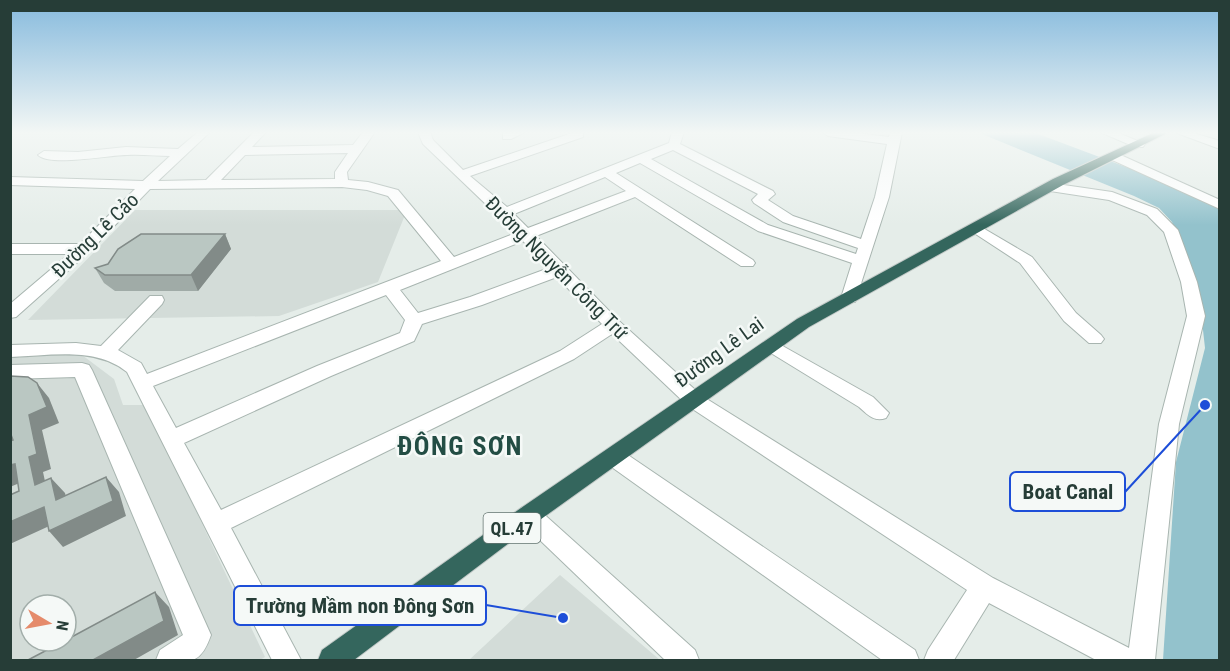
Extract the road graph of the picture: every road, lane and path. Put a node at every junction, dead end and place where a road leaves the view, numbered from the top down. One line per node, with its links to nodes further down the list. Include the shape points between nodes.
1 (170, 163): 17 (street, Đường Lê Cảo)
2 (229, 163): 16 (street)
3 (347, 163): 15 (street, via 341,171)
4 (452, 163): 13 (street, Đường Nguyễn Công Trứ)
5 (495, 163): 13 (street)
6 (627, 163): 12 (street)
7 (649, 163): 27 (street, via 763,228)
8 (718, 163): 24 (street, via 768,194 759,200 788,219)
9 (889, 163): 24 (street)
10 (1099, 163): 18 (highway, Đường Lê Lai / QL.47)
11 (1126, 163): 20 (street)
12 (606, 172): 19 (street); 21 (street)
13 (461, 175): 21 (street, Đường Nguyễn Công Trứ)
14 (10, 181): 17 (street)
15 (342, 183): 16 (street); 28 (street, via 393,193)
16 (210, 184): 17 (street)
17 (146, 185): 26 (street, Đường Lê Cảo)
18 (1054, 185): 22 (highway, Đường Lê Lai / QL.47); 57 (street, via 1112,196 1152,212 1171,230 1190,282 1196,316 1169,424)
19 (636, 192): 23 (street); 29 (street)
20 (1220, 205)
21 (505, 213): 23 (street, Đường Nguyễn Công Trứ)
22 (976, 228): 32 (highway, Đường Lê Lai / QL.47); 37 (street, via 1026,260 1070,317)
23 (526, 236): 28 (street); 30 (street, Đường Nguyễn Công Trứ)
24 (866, 246): 27 (street)
25 (10, 249): 26 (street)
26 (84, 249): 34 (street, Đường Lê Cảo)
27 (861, 261): 32 (street)
28 (451, 263): 31 (street)
29 (747, 263)
30 (560, 270): 35 (street); 36 (street, Đường Nguyễn Công Trứ)
31 (389, 287): 35 (street); 42 (street)
32 (849, 298): 38 (highway, Đường Lê Lai / QL.47, via 803,323)
33 (156, 300): 40 (street)
34 (10, 313)
35 (414, 320): 45 (street, via 408,337)
36 (613, 325): 43 (street, Đường Nguyễn Công Trứ); 48 (street, via 567,355)
37 (1095, 339)
38 (772, 346): 43 (highway, Đường Lê Lai / QL.47); 44 (street)
39 (10, 351): 40 (street)
40 (106, 352): 42 (street, via 126,358)
41 (10, 372): 50 (street, via 82,370 197,635 193,646)
42 (142, 383): 45 (street)
43 (695, 401): 46 (highway, Đường Lê Lai / QL.47); 49 (street, Đường Nguyễn Công Trứ)
44 (879, 413)
45 (173, 439): 48 (street)
46 (614, 457): 47 (highway, Đường Lê Lai / QL.47); 54 (street)
47 (530, 515): 52 (highway, Đường Lê Lai / QL.47); 53 (street)
48 (216, 524): 51 (street)
49 (984, 587): 55 (street); 56 (street, Đường Nguyễn Công Trứ)
50 (170, 660)
51 (287, 660)
52 (332, 660)
53 (685, 660)
54 (905, 660)
55 (938, 660)
56 (1123, 660)
57 (1141, 660)

